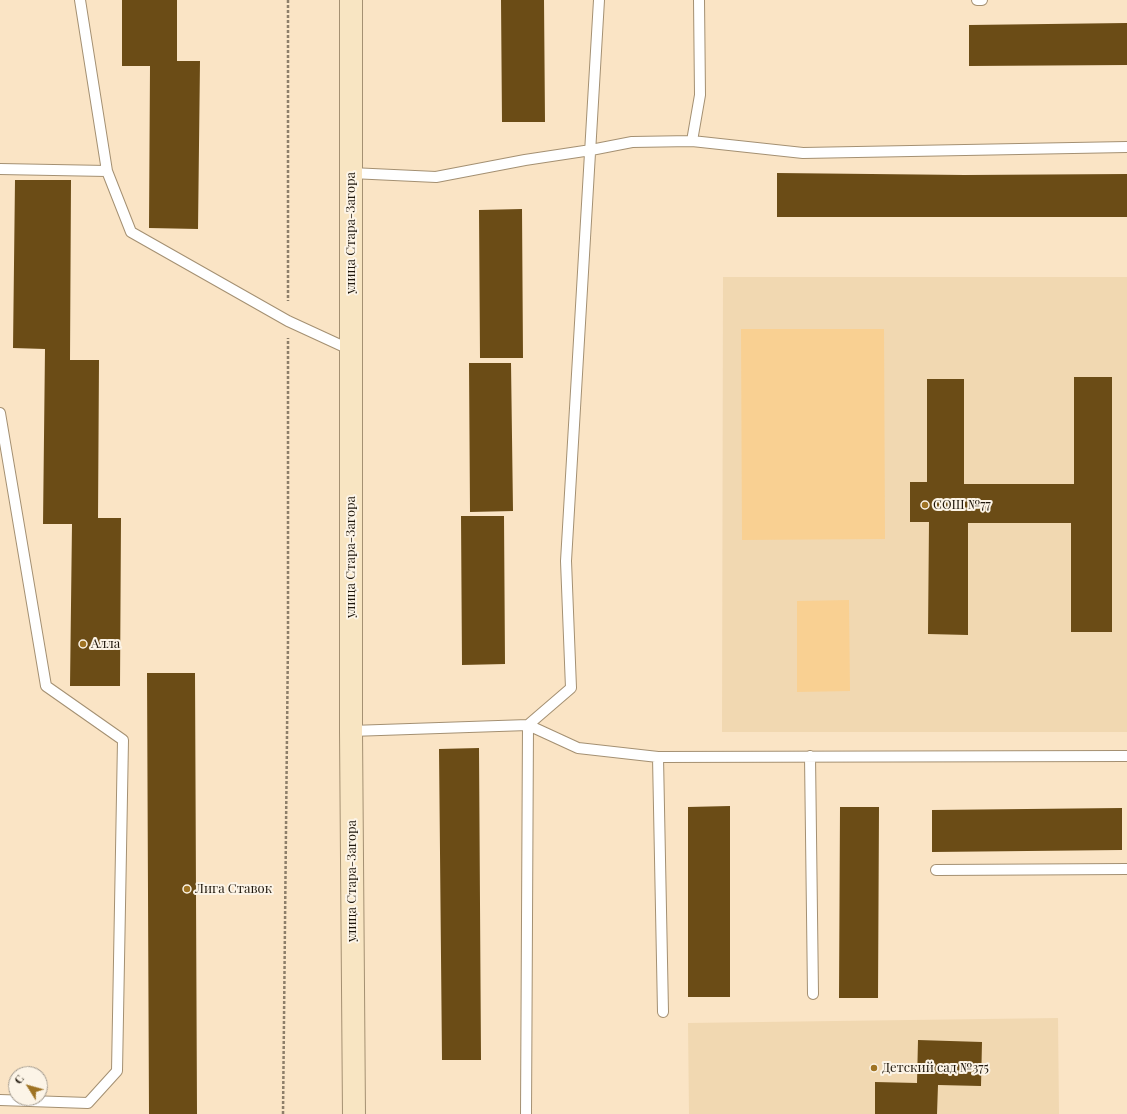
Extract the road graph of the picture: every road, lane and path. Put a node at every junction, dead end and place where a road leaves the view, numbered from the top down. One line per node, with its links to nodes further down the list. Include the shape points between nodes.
1 (80, 0): 12 (lane)
2 (288, 0): 14 (path)
3 (351, 0): 13 (main road, улица Стара-Загора)
4 (599, 0): 10 (lane)
5 (699, 0): 8 (lane, via 700,95)
6 (976, 0): 7 (lane)
7 (982, 0)
8 (692, 141): 9 (lane, via 803,153); 10 (lane, via 632,142)
9 (1127, 147)
10 (591, 150): 13 (lane, via 436,177); 17 (lane, via 566,561 572,688)
11 (0, 170): 12 (lane)
12 (107, 170): 14 (lane, via 131,232)
13 (351, 173): 15 (main road, улица Стара-Загора)
14 (288, 320): 15 (lane); 27 (path, via 288,639)
15 (351, 350): 18 (main road, улица Стара-Загора)
16 (0, 413): 26 (lane, via 46,686 123,740 117,1071 88,1103)
17 (528, 725): 18 (lane); 21 (lane, via 578,748); 29 (lane)
18 (351, 731): 28 (main road, улица Стара-Загора)
19 (810, 756): 20 (lane); 21 (lane); 24 (lane)
20 (1127, 756)
21 (658, 757): 25 (lane)
22 (1127, 869): 23 (lane)
23 (936, 870)
24 (813, 994)
25 (663, 1012)
26 (0, 1100)
27 (283, 1114)
28 (354, 1114)
29 (526, 1114)

